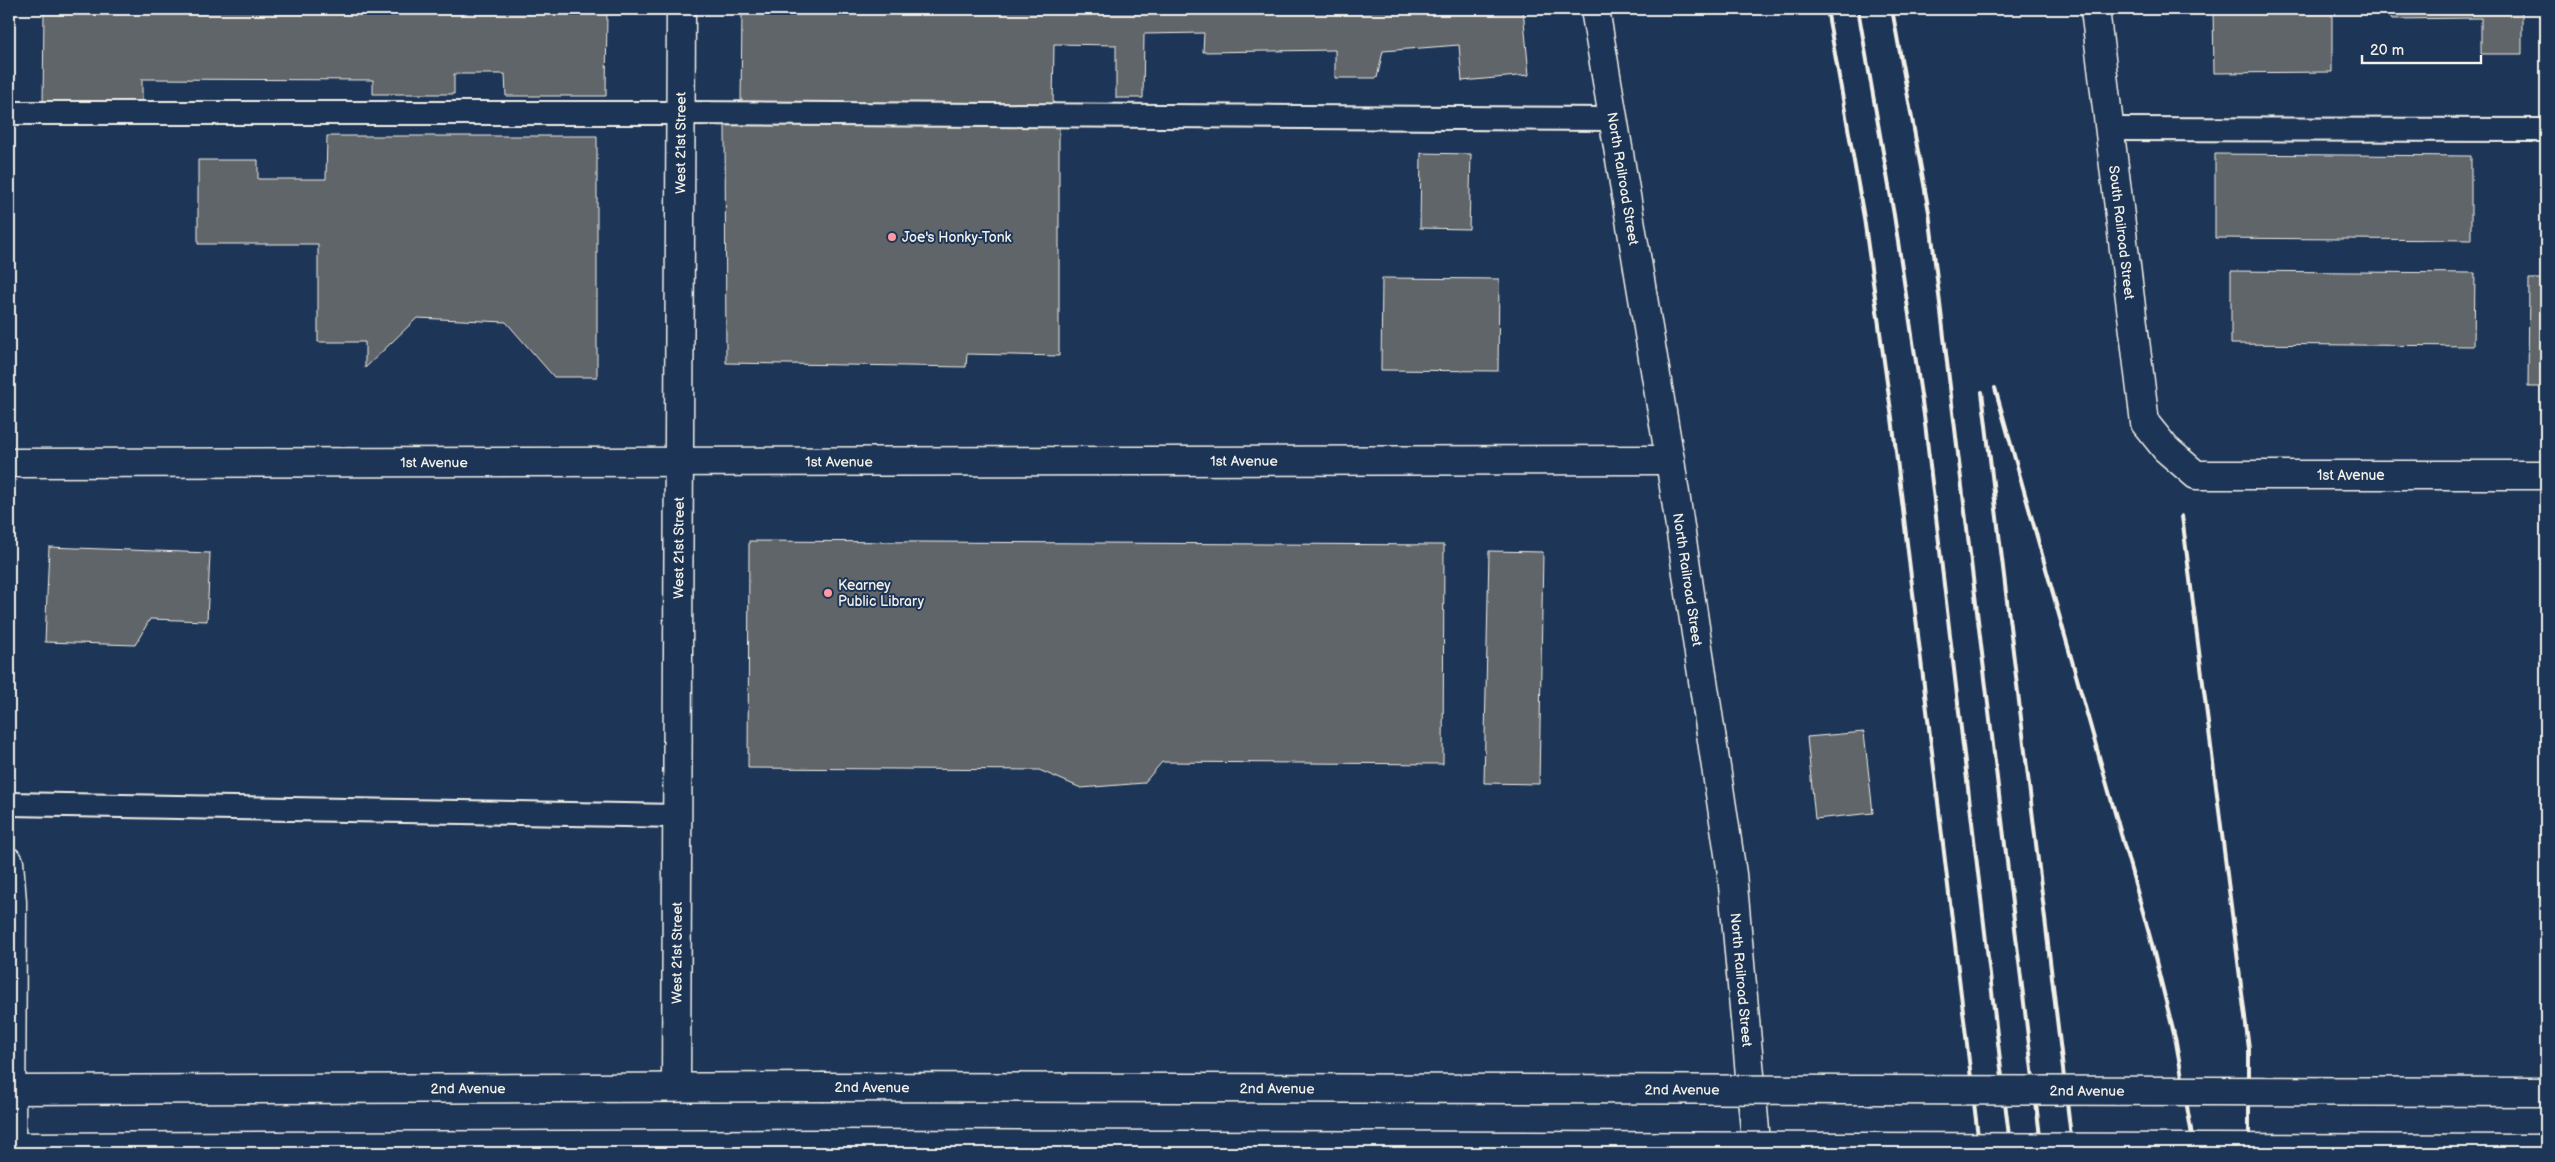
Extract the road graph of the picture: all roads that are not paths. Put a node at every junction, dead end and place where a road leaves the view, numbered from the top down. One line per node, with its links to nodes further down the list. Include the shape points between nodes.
1 (681, 9): 5 (main road, West 21st Street)
2 (1595, 9): 6 (main road, North Railroad Street)
3 (2095, 9): 7 (main road, South Railroad Street)
4 (9, 113): 5 (lane)
5 (680, 113): 6 (lane); 11 (main road, West 21st Street)
6 (1614, 120): 10 (main road, North Railroad Street)
7 (2110, 129): 8 (lane); 9 (main road, South Railroad Street, via 2145,423)
8 (2546, 130)
9 (2166, 449): 13 (main road, 1st Avenue, via 2196,475)
10 (1670, 460): 11 (main road, 1st Avenue); 23 (main road, North Railroad Street, via 1732,874)
11 (679, 461): 12 (main road, 1st Avenue); 15 (main road, West 21st Street)
12 (9, 463)
13 (2546, 475)
14 (9, 804): 15 (lane)
15 (678, 816): 17 (main road, West 21st Street)
16 (9, 862): 18 (main road, via 12,902)
17 (676, 1087): 18 (main road, 2nd Avenue); 19 (main road, 2nd Avenue, bridge)
18 (10, 1090): 20 (main road)
19 (2546, 1092)
20 (10, 1149): 21 (main road)
21 (676, 1149): 22 (main road, bridge, via 823,1144)
22 (2546, 1149)
23 (1757, 1153)

